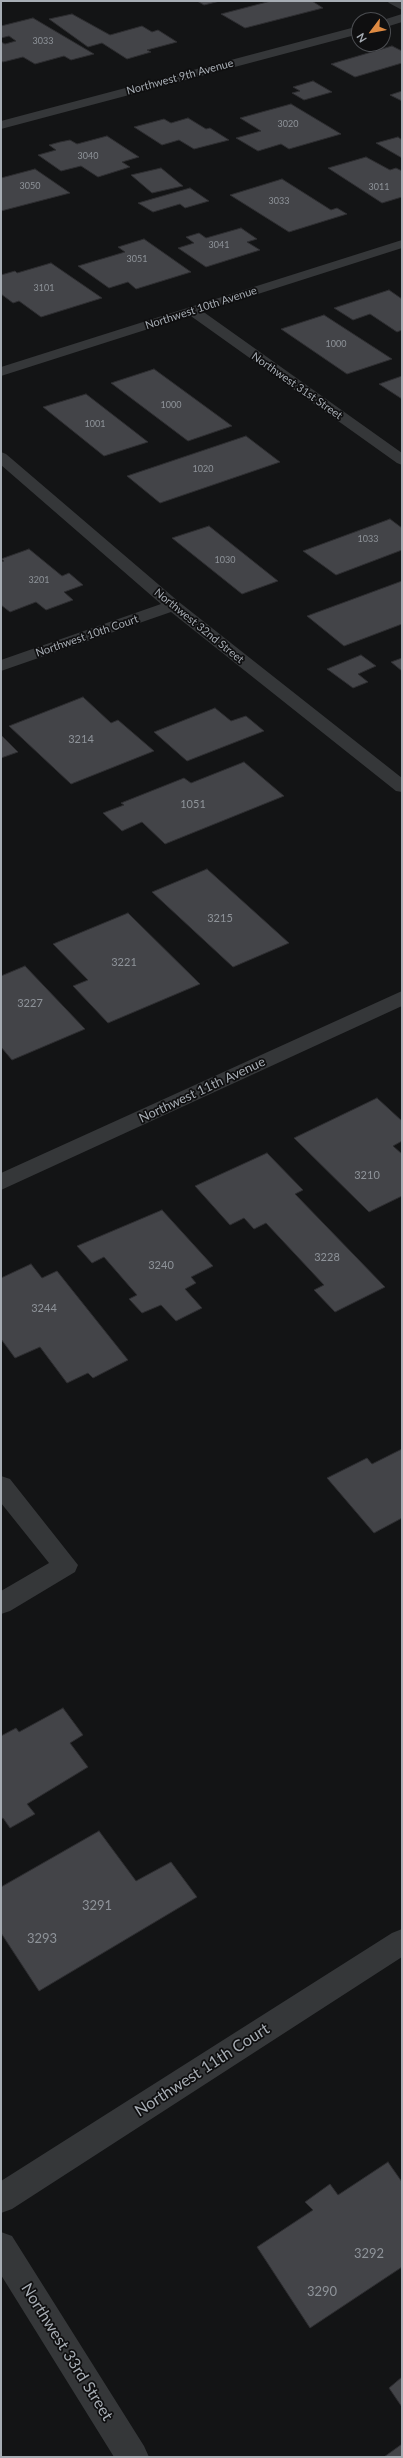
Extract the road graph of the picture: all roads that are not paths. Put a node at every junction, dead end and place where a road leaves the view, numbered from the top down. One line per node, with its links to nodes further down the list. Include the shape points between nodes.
1 (393, 1): 2 (street)
2 (402, 6)
3 (402, 18): 4 (street)
4 (391, 21)
5 (351, 32): 6 (street, Northwest 9th Avenue)
6 (1, 125)
7 (402, 244): 8 (street, Northwest 10th Avenue)
8 (192, 311): 9 (street, Northwest 10th Avenue); 11 (street, Northwest 31st Street)
9 (1, 372)
10 (1, 458): 12 (street, Northwest 32nd Street)
11 (402, 460)
12 (173, 606): 13 (street, Northwest 10th Court); 14 (street, Northwest 32nd Street)
13 (1, 666)
14 (402, 787)
15 (402, 998): 16 (street, Northwest 11th Avenue)
16 (1, 1182)
17 (1, 1486): 18 (street, via 66,1565)
18 (1, 1604)
19 (402, 1942): 20 (street, Northwest 11th Court)
20 (1, 2198)
21 (1, 2248): 22 (street, Northwest 33rd Street)
22 (134, 2457)

